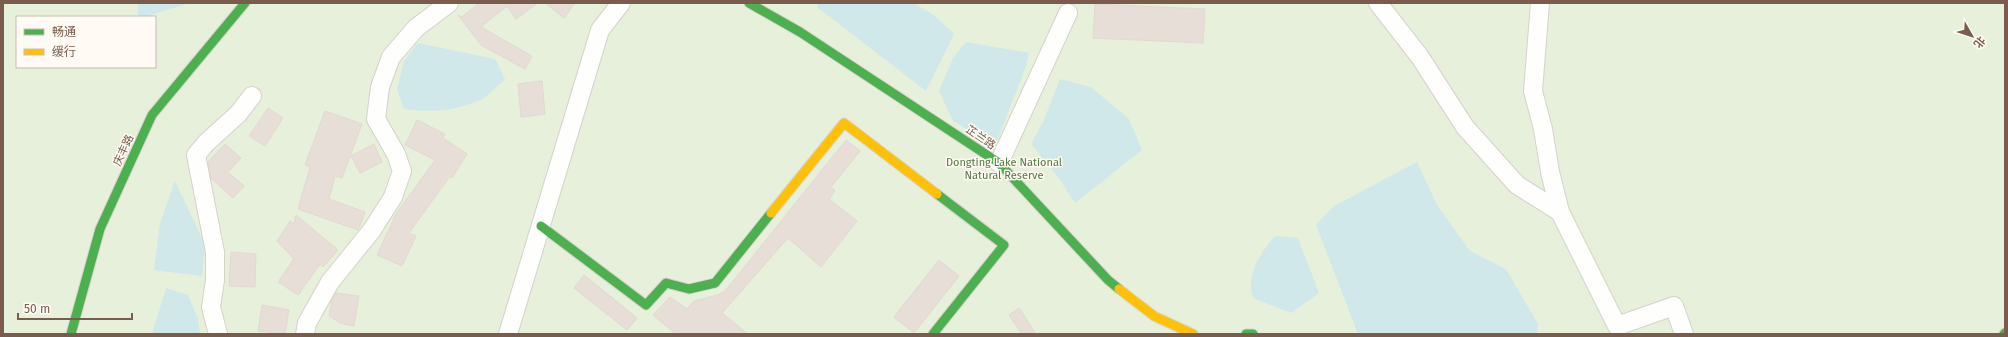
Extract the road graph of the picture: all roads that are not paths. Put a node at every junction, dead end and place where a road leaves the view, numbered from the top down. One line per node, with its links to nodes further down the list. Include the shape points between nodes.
1 (245, 3): 12 (street, 庆丰路, via 152,115 100,229)
2 (449, 3): 14 (street, via 416,28 392,58 380,87 376,119 396,154 402,171 393,197 372,230 330,282 307,323)
3 (621, 3): 11 (street, via 600,30)
4 (749, 3): 9 (street, 芷兰路, via 800,32)
5 (1378, 3): 10 (street, via 1420,57 1470,132 1517,185)
6 (1540, 3): 10 (street, via 1533,91)
7 (1068, 13): 9 (street)
8 (252, 96): 13 (street, via 238,114 196,155 215,252 211,308)
9 (999, 163): 17 (street, 芷兰路, via 1108,280 1154,316)
10 (1560, 212): 20 (street, via 1617,326 1674,306)
11 (541, 226): 15 (street); 16 (street, via 646,305 666,283 689,289 715,283 844,123 1004,246)
12 (71, 334)
13 (218, 334)
14 (305, 334)
15 (508, 334)
16 (933, 334)
17 (1193, 334)
18 (1246, 334): 19 (street)
19 (1252, 334)
20 (1684, 334)

